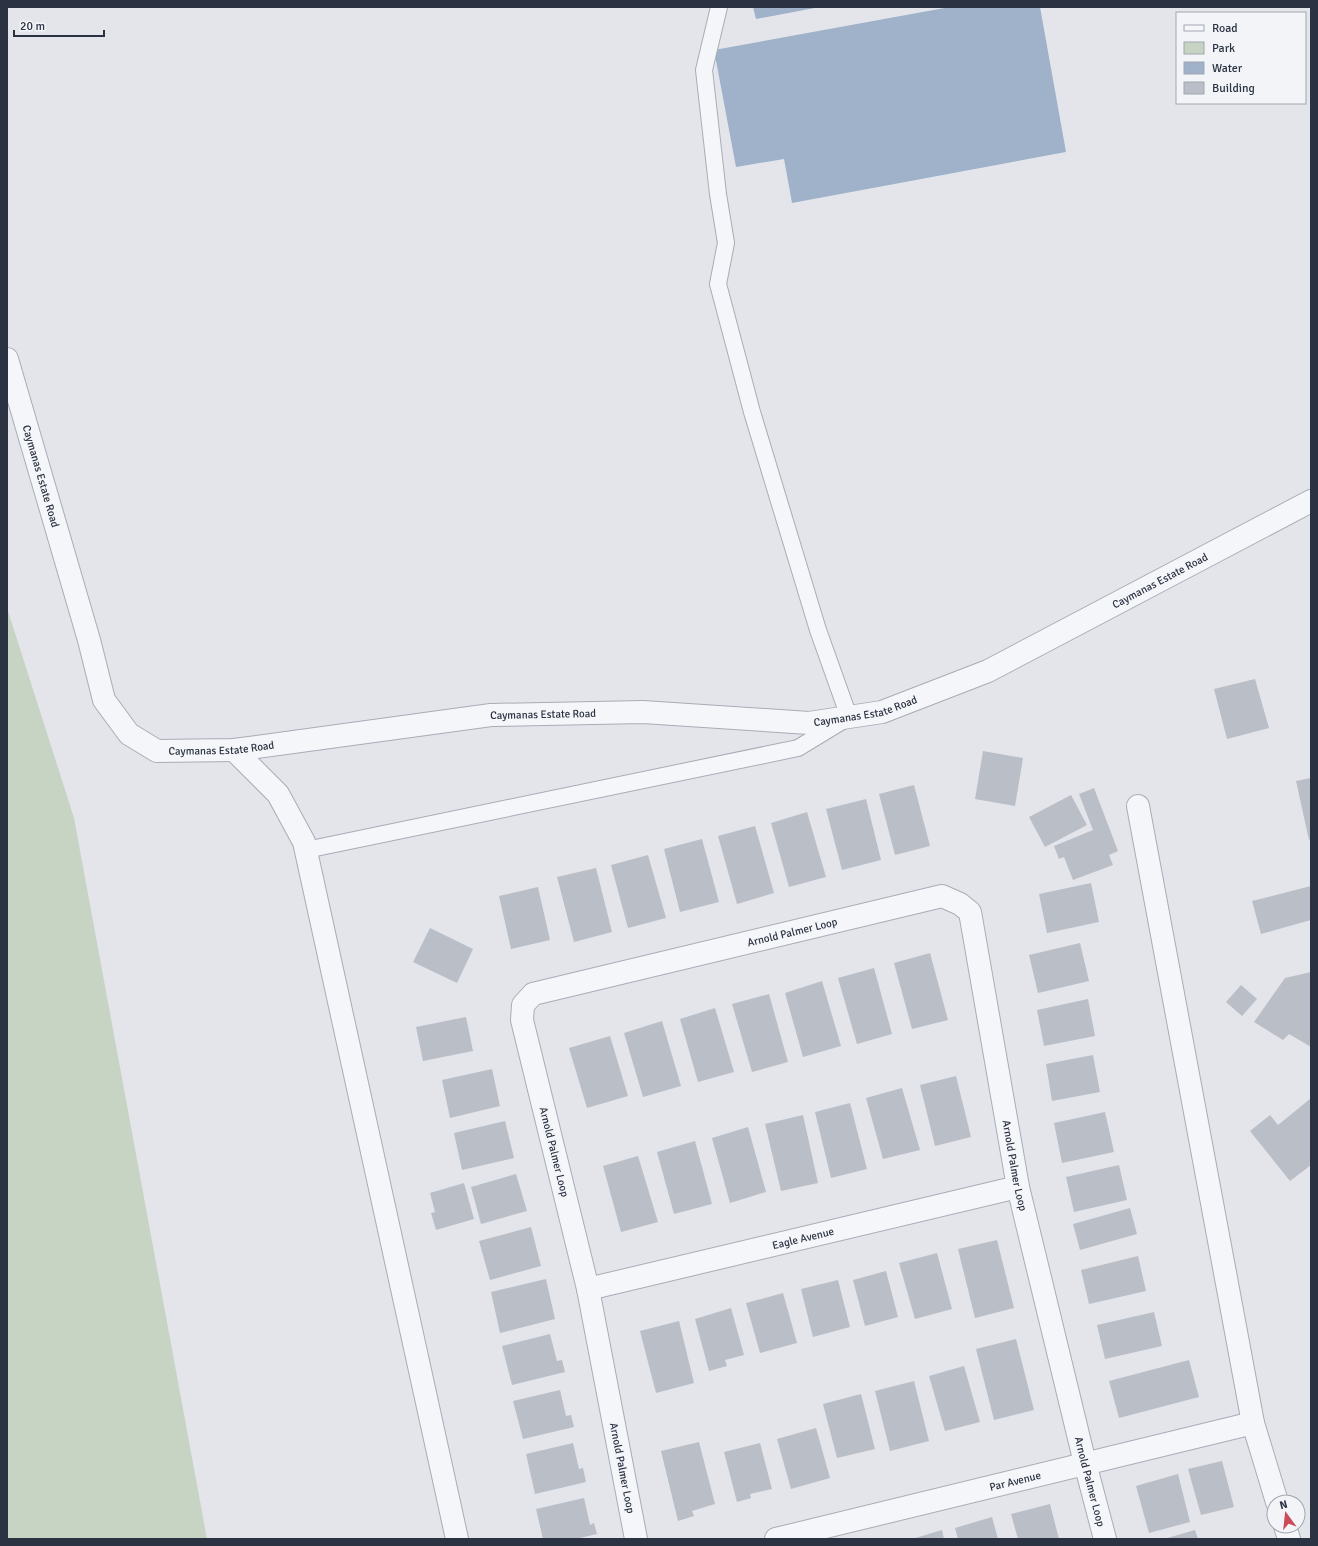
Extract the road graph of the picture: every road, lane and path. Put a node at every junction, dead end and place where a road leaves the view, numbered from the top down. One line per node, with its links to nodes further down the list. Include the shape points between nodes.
1 (719, 7): 4 (lane, via 704,70 726,243 718,284 752,412 818,630)
2 (7, 359): 5 (street, Caymanas Estate Road, via 104,700 129,734 157,751)
3 (1311, 501): 4 (street, Caymanas Estate Road, via 988,671 882,712)
4 (849, 717): 5 (street, Caymanas Estate Road, via 809,723 643,712 491,715); 7 (lane, via 798,748)
5 (234, 750): 7 (street, via 278,794)
6 (1138, 806): 10 (street)
7 (306, 850): 13 (street)
8 (1018, 1187): 9 (street, Eagle Avenue); 9 (street, Arnold Palmer Loop, via 970,912 942,896 532,994 523,1005 522,1020); 11 (street, Arnold Palmer Loop)
9 (588, 1290): 14 (street, Arnold Palmer Loop)
10 (1253, 1423): 11 (street, Par Avenue); 12 (street)
11 (1085, 1463): 15 (street, Par Avenue); 16 (street, Arnold Palmer Loop)
12 (1275, 1494)
13 (458, 1539)
14 (636, 1539)
15 (776, 1539)
16 (1105, 1539)

